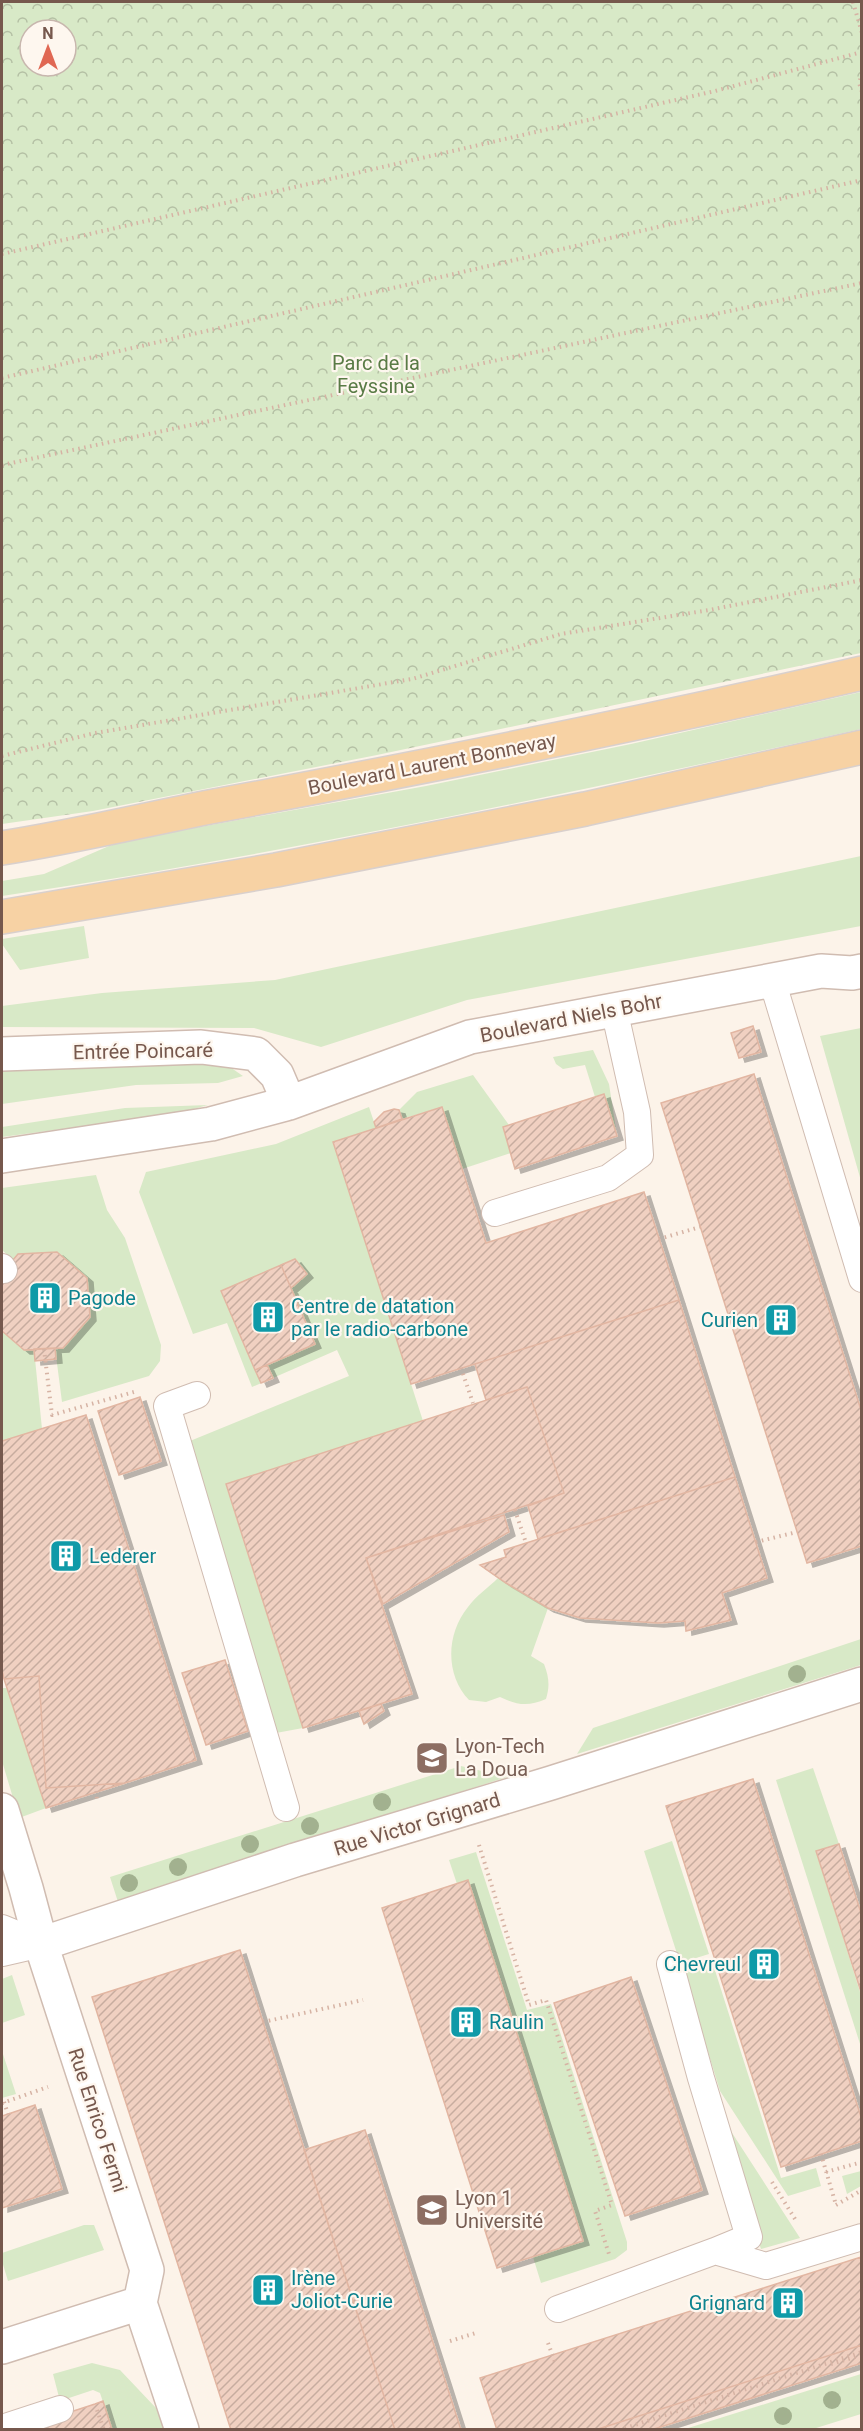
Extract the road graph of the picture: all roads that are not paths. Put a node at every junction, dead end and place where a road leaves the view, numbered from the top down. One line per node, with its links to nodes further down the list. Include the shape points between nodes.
1 (861, 674): 3 (main road, Boulevard Laurent Bonnevay, via 379,776)
2 (861, 747): 4 (main road, via 517,823)
3 (2, 848)
4 (2, 917)
5 (861, 971): 6 (street, Boulevard Niels Bohr, via 821,971)
6 (772, 980): 7 (street, Boulevard Niels Bohr); 12 (lane)
7 (614, 1009): 9 (street, Boulevard Niels Bohr, via 470,1037); 11 (lane, via 637,1112 640,1155 608,1178)
8 (2, 1054): 9 (street, Entrée Poincaré, via 201,1047 256,1054)
9 (283, 1089): 10 (street, Boulevard Niels Bohr, via 211,1124)
10 (2, 1156)
11 (495, 1213)
12 (861, 1279)
13 (197, 1395): 15 (lane, via 167,1406)
14 (861, 1684): 18 (street, Rue Victor Grignard, via 295,1860)
15 (286, 1808)
16 (2, 1810): 18 (street, Rue Enrico Fermi)
17 (2, 1928): 18 (lane)
18 (41, 1944): 19 (lane); 23 (street, Rue Enrico Fermi, via 147,2270)
19 (2, 1953)
20 (670, 1964): 22 (lane, via 749,2237)
21 (861, 2237): 22 (lane, via 766,2266)
22 (715, 2251): 24 (lane)
23 (140, 2303): 25 (street); 28 (street)
24 (558, 2308)
25 (2, 2347)
26 (60, 2409): 27 (lane)
27 (2, 2428)
28 (182, 2430)

